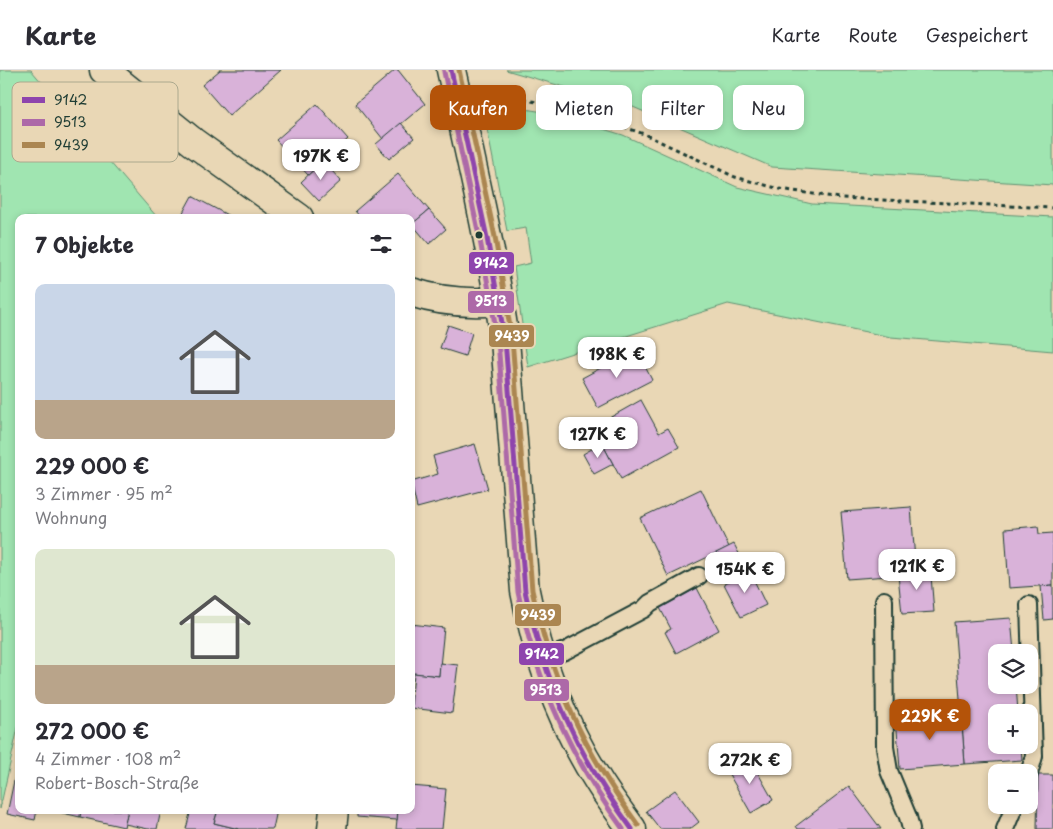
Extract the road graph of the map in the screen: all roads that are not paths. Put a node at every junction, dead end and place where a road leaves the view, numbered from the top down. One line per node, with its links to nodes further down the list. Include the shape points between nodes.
1 (104, 70): 2 (main road)
2 (119, 82)
3 (454, 82): 7 (main road)
4 (178, 130): 5 (main road)
5 (293, 214)
6 (415, 293): 7 (main road, via 467,303)
7 (500, 301): 11 (main road, via 526,591)
8 (698, 576): 11 (lane, via 644,609)
9 (884, 600): 17 (lane, via 885,747 889,771)
10 (1029, 605): 12 (lane)
11 (541, 659): 16 (main road, via 575,740 599,783)
12 (1032, 764)
13 (334, 814): 15 (main road)
14 (1011, 814): 18 (lane)
15 (332, 829)
16 (632, 829)
17 (911, 829)
18 (1005, 829)

